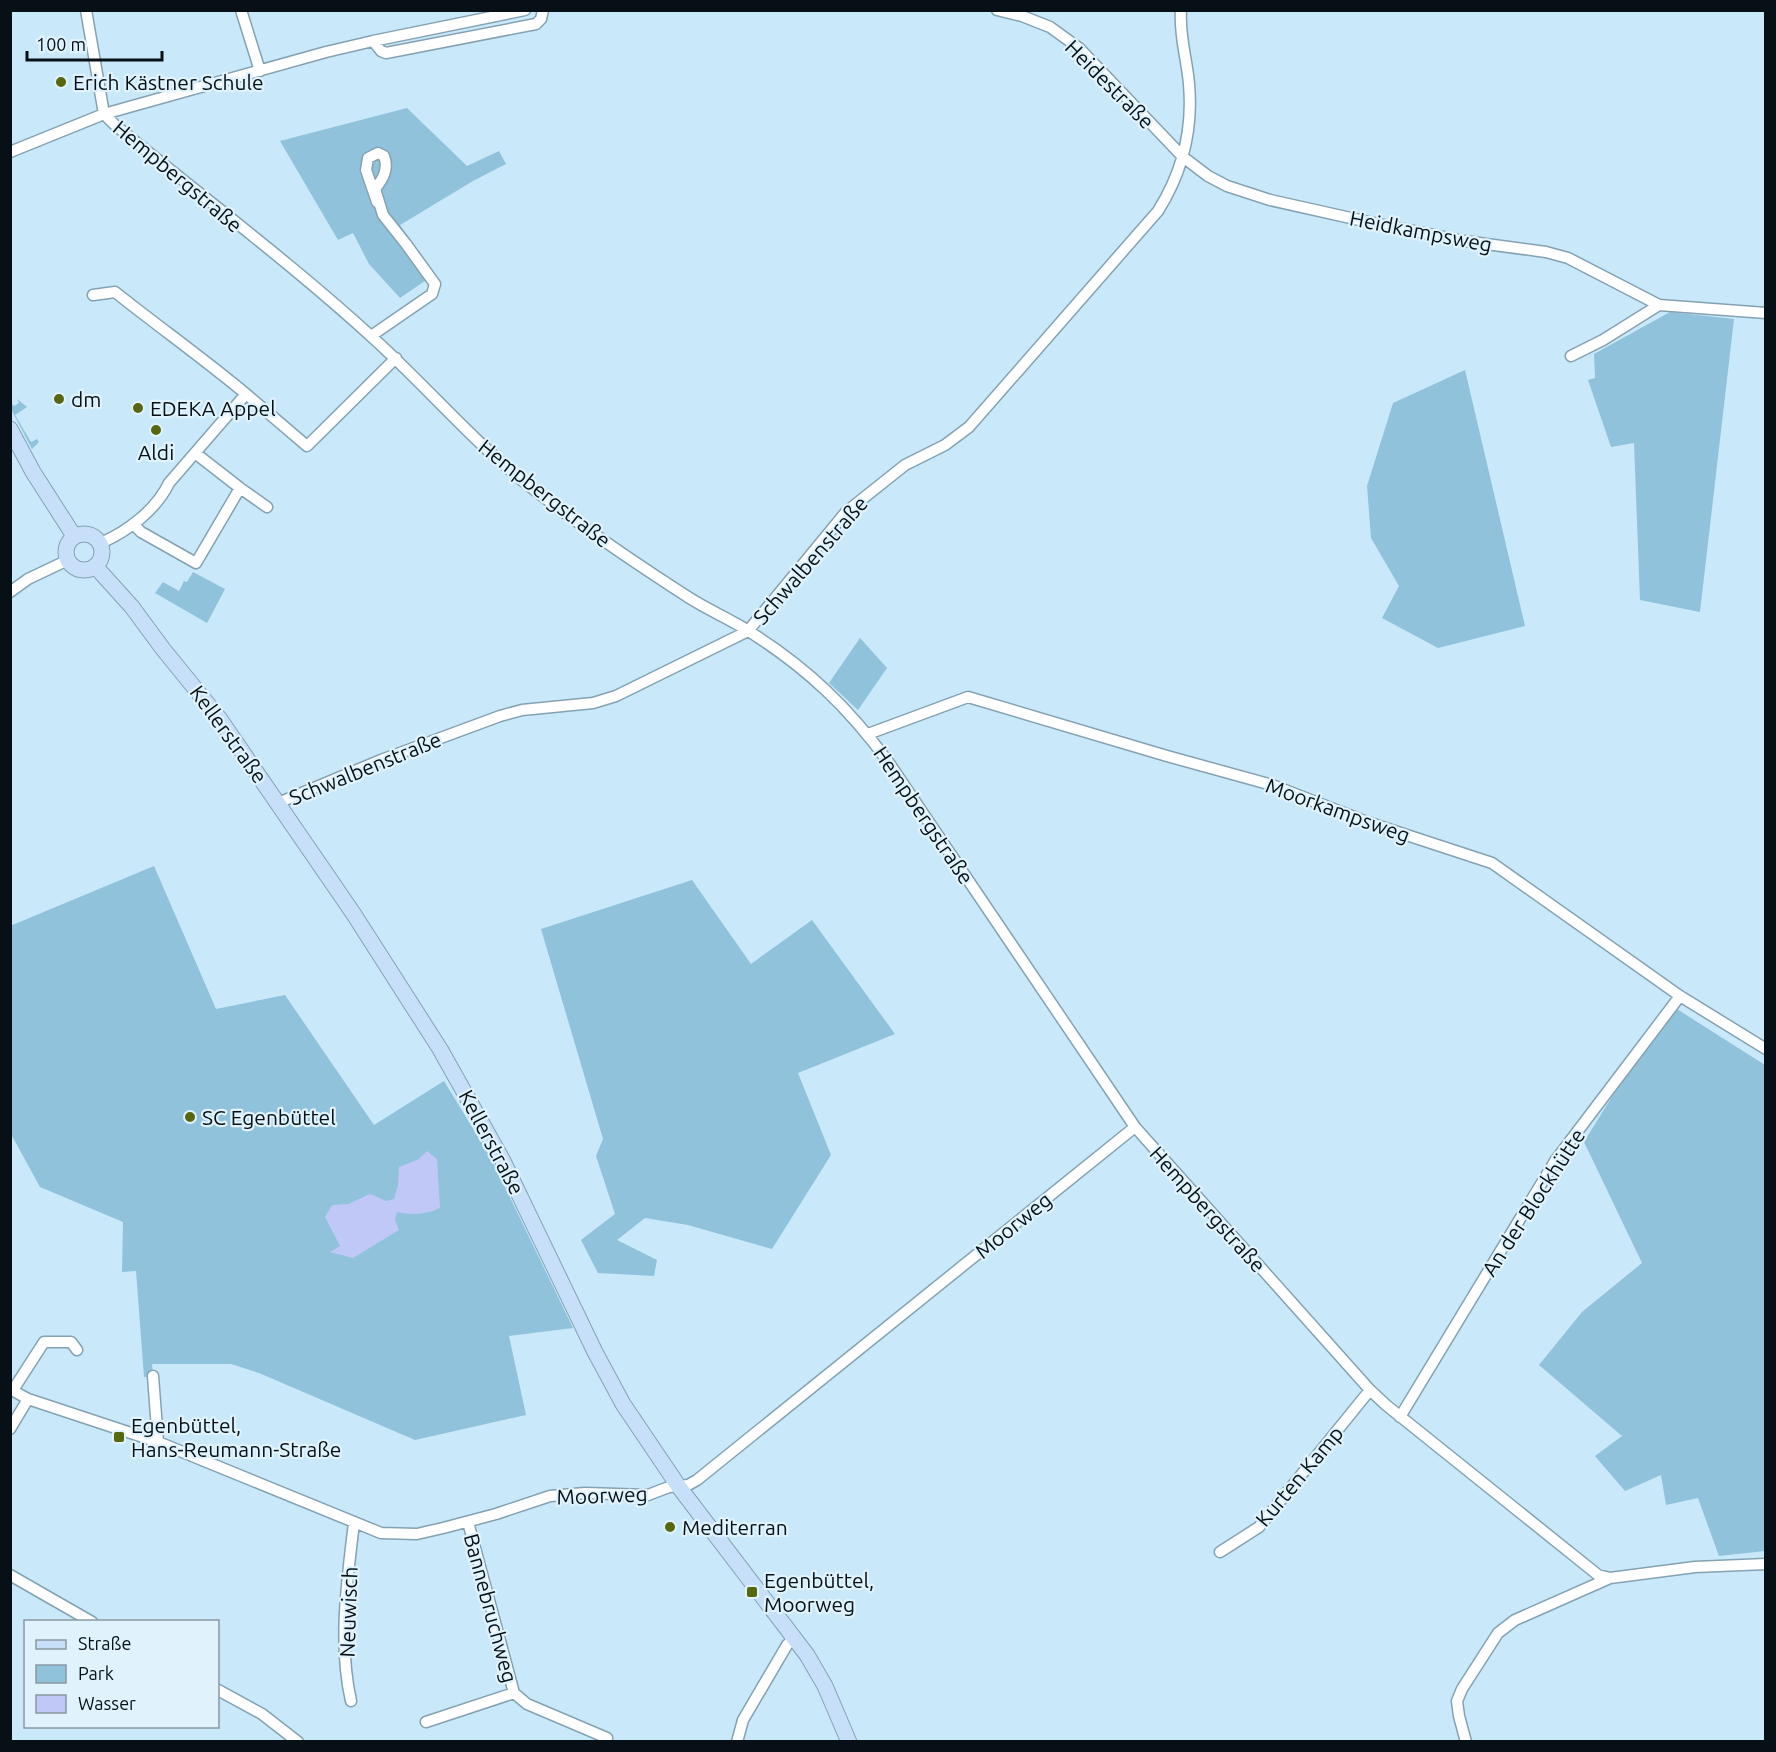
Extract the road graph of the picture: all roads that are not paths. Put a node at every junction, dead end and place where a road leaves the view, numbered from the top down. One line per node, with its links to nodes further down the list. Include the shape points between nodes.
1 (86, 10): 9 (street, Hempbergstraße)
2 (241, 10): 8 (street)
3 (525, 10): 7 (street)
4 (543, 10): 7 (street, via 536,24 386,53)
5 (997, 10): 11 (street, Heidestraße, via 1050,27 1079,48)
6 (1181, 10): 11 (street, Schwalbenstraße, via 1191,108)
7 (373, 41): 8 (street)
8 (260, 71): 9 (street)
9 (104, 114): 10 (street); 16 (street, Hempbergstraße)
10 (10, 152)
11 (1183, 157): 14 (street, Heidkampsweg, via 1227,186 1270,200 1464,241 1568,258); 30 (street, Schwalbenstraße, via 1178,177 1158,212 969,428 905,465 846,512)
12 (377, 202): 16 (street, via 382,215 435,284 432,294)
13 (93, 295): 19 (street, via 116,292)
14 (1659, 304): 15 (street, Heidkampsweg); 17 (street)
15 (1766, 313)
16 (371, 336): 18 (street, Hempbergstraße)
17 (1571, 356)
18 (396, 358): 19 (street, via 307,446); 30 (street, Hempbergstraße, via 469,433 524,481 662,580)
19 (246, 394): 21 (street)
20 (10, 429): 25 (main road)
21 (195, 453): 22 (street); 24 (street)
22 (240, 488): 23 (street); 24 (street, via 196,563 141,532)
23 (267, 507)
24 (134, 524): 26 (street)
25 (74, 536): 26 (main road, via 94,535); 27 (main road, via 66,547)
26 (101, 543): 28 (main road, via 102,556)
27 (68, 560): 28 (main road, via 77,569); 29 (street)
28 (95, 566): 32 (main road, Kellerstraße, via 125,598 213,711)
29 (10, 592)
30 (748, 631): 31 (street, Hempbergstraße, via 821,684); 32 (street, Schwalbenstraße, via 616,696 501,716)
31 (868, 734): 33 (street, Moorkampsweg, via 968,697 1272,785 1367,822 1492,863); 35 (street, Hempbergstraße)
32 (278, 802): 44 (main road, Kellerstraße, via 455,1072 503,1161 600,1362 636,1425)
33 (1680, 996): 34 (street, Moorkampsweg); 41 (street, An der Blockhütte, via 1555,1161)
34 (1766, 1049)
35 (1135, 1127): 39 (street, Hempbergstraße); 44 (street, Moorweg, via 697,1480)
36 (77, 1350): 38 (street, via 71,1342 44,1342)
37 (153, 1376): 43 (street)
38 (12, 1389): 40 (street, Moorweg)
39 (1370, 1390): 41 (street, Hempbergstraße); 47 (street, Kurten Kamp, via 1259,1527)
40 (28, 1399): 42 (street); 43 (street, Moorweg)
41 (1400, 1417): 50 (street, Hempbergstraße, via 1598,1575)
42 (10, 1429)
43 (158, 1442): 45 (street, Moorweg)
44 (679, 1487): 46 (street, Moorweg, via 648,1495 550,1496); 52 (main road, Kellerstraße)
45 (354, 1522): 46 (street, Moorweg, via 381,1533 417,1534); 55 (street, Neuwisch, via 346,1596 345,1677)
46 (468, 1522): 54 (street, Bannebruchweg)
47 (1220, 1552)
48 (1766, 1564): 50 (street, via 1695,1567)
49 (10, 1575): 51 (street)
50 (1610, 1578): 61 (street, via 1515,1620 1498,1633 1457,1701)
51 (89, 1620)
52 (794, 1638): 59 (street, via 743,1720); 60 (main road, Kellerstraße, via 825,1686)
53 (219, 1691): 58 (street, via 262,1714)
54 (514, 1693): 56 (street, Bannebruchweg); 57 (street, Bannebruchweg, via 527,1704)
55 (351, 1701)
56 (426, 1722)
57 (607, 1738)
58 (298, 1742)
59 (737, 1742)
60 (849, 1742)
61 (1466, 1742)

